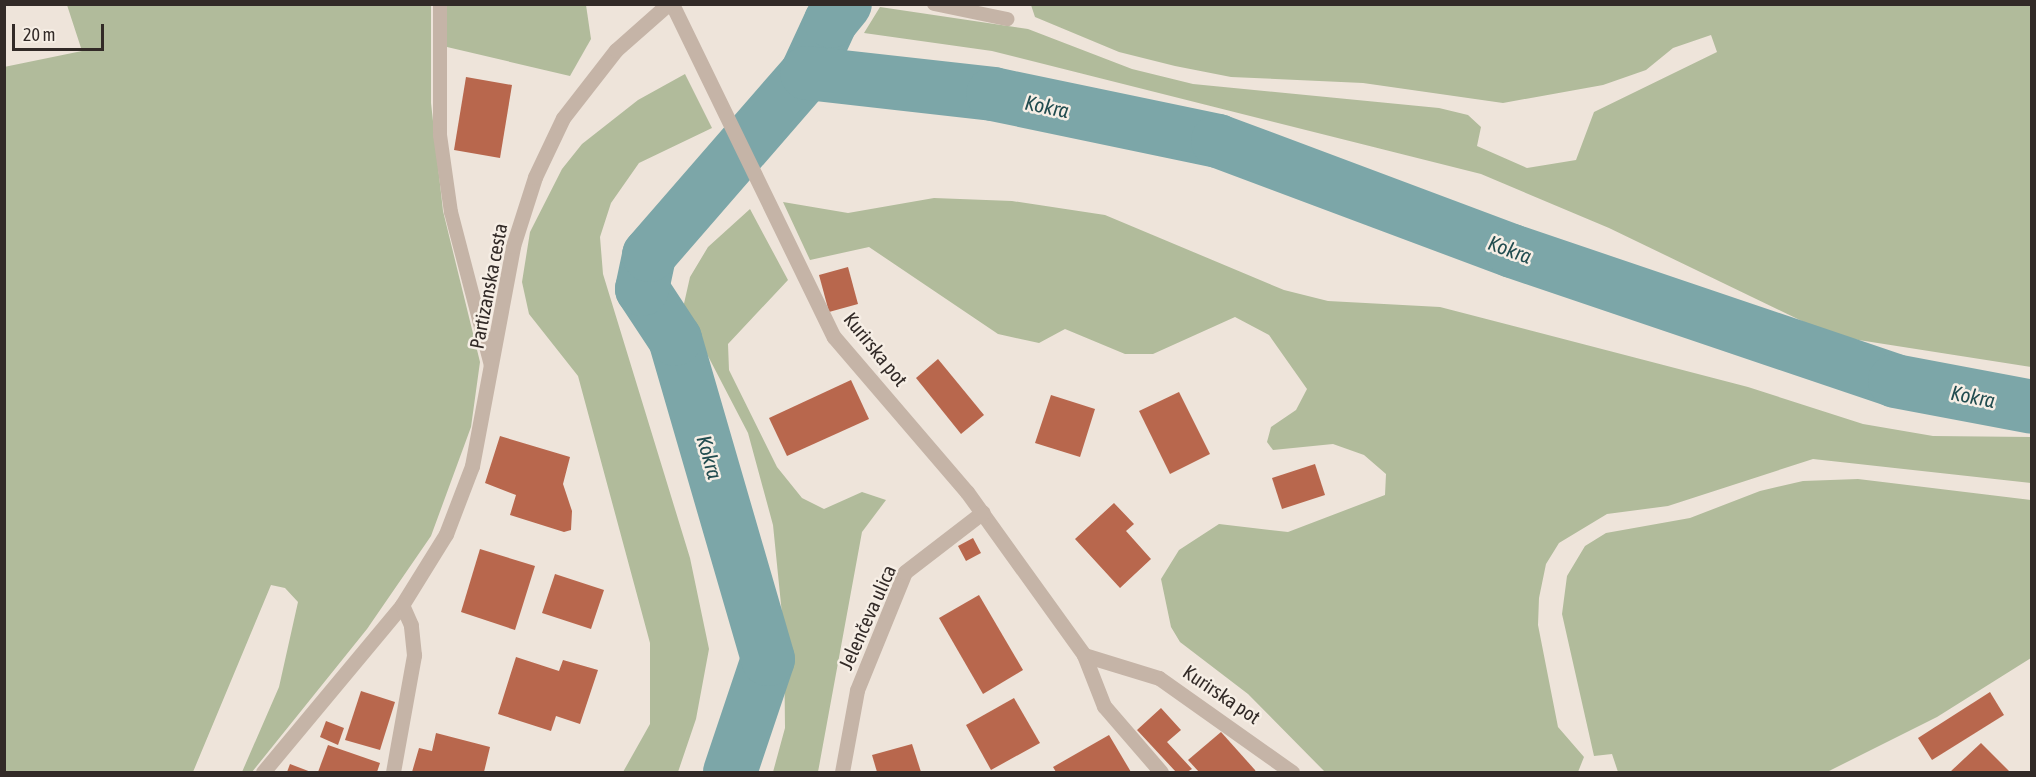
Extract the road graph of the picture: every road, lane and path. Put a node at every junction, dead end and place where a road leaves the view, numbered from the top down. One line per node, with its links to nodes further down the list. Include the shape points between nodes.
1 (440, 4): 5 (lane, via 440,135 451,212)
2 (670, 4): 5 (street, Partizanska cesta, via 616,50 563,118 535,177 513,246); 6 (street, Kurirska pot, via 834,337)
3 (934, 4): 4 (lane)
4 (1008, 19)
5 (494, 374): 7 (street, Partizanska cesta, via 472,466 446,534)
6 (983, 512): 8 (street, Kurirska pot); 11 (street, Jelenčeva ulica, via 905,572 857,690)
7 (402, 605): 9 (street, Partizanska cesta); 10 (street, via 414,655)
8 (1084, 655): 12 (street, Kurirska pot, via 1104,706); 13 (street, Kurirska pot, via 1159,678)
9 (263, 772)
10 (393, 772)
11 (842, 772)
12 (1161, 772)
13 (1292, 772)

